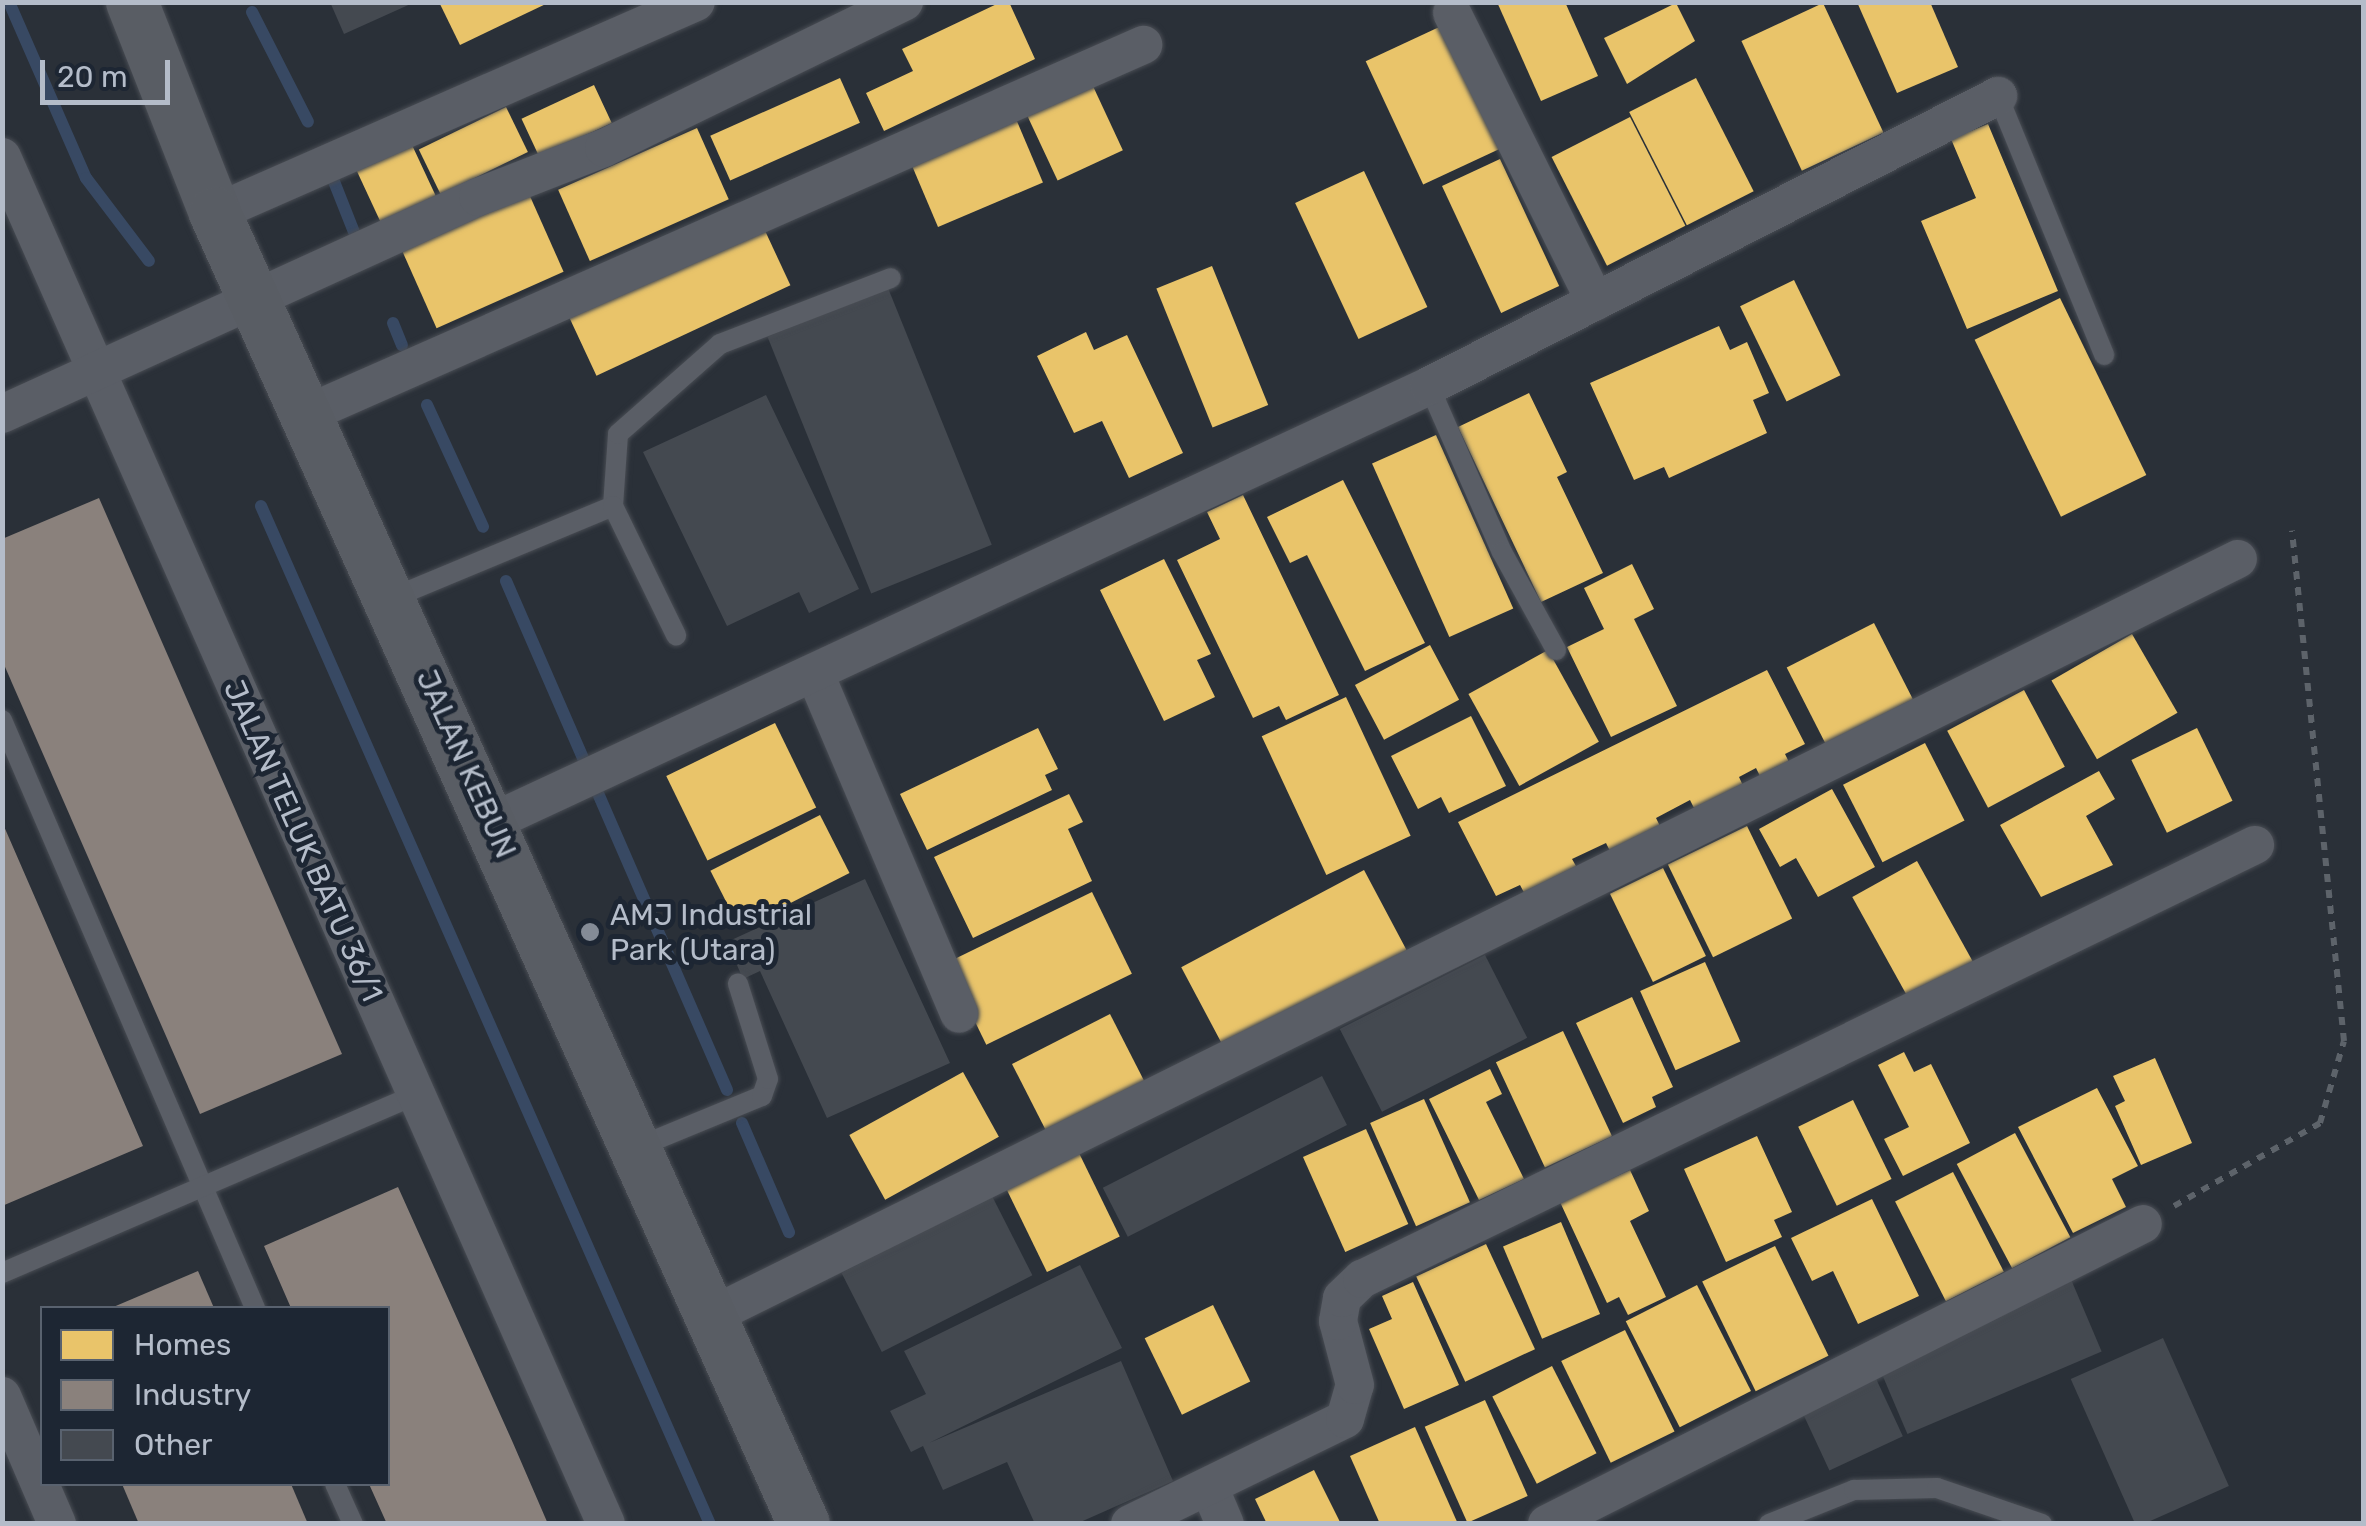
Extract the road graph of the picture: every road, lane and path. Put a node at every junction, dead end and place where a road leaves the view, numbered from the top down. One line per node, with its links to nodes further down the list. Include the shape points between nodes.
1 (696, 2): 8 (street)
2 (904, 2): 10 (street, via 604,148 478,197)
3 (135, 4): 8 (main road, JALAN KEBUN)
4 (1452, 13): 11 (street)
5 (1143, 45): 15 (street)
6 (1998, 96): 11 (street); 12 (lane)
7 (2, 157): 13 (street, JALAN TELUK BATU 36/1)
8 (216, 213): 10 (main road, JALAN KEBUN)
9 (890, 278): 17 (lane, via 720,344 618,434)
10 (258, 302): 13 (street); 15 (main road, JALAN KEBUN)
11 (1596, 302): 14 (street)
12 (2104, 354)
13 (95, 373): 16 (street); 29 (street, JALAN TELUK BATU 36/1)
14 (1429, 386): 22 (lane, via 1502,552); 23 (street)
15 (309, 413): 20 (main road, JALAN KEBUN)
16 (2, 414)
17 (613, 506): 20 (lane); 21 (lane)
18 (2292, 531): 32 (path, via 2344,1041 2320,1123)
19 (2238, 559): 35 (street)
20 (392, 598): 25 (main road, JALAN KEBUN)
21 (676, 635)
22 (1556, 650)
23 (815, 674): 25 (street); 28 (street)
24 (2, 720): 31 (lane)
25 (492, 822): 30 (main road, JALAN KEBUN)
26 (2255, 845): 40 (street, via 1362,1279 1342,1298 1338,1322 1354,1386 1344,1420)
27 (738, 984): 30 (lane, via 768,1079 762,1096)
28 (959, 1014)
29 (416, 1094): 31 (lane); 43 (street, JALAN TELUK BATU 36/1)
30 (638, 1147): 35 (main road, JALAN KEBUN)
31 (200, 1188): 33 (lane); 34 (lane)
32 (2143, 1224): 47 (street)
33 (2, 1273)
34 (254, 1306)
35 (713, 1315): 44 (main road, JALAN KEBUN)
36 (2, 1396): 37 (street)
37 (40, 1484)
38 (41, 1486): 41 (street)
39 (336, 1486): 42 (lane)
40 (1210, 1489): 45 (street); 46 (street)
41 (57, 1524)
42 (354, 1524)
43 (606, 1524)
44 (804, 1524)
45 (1130, 1524)
46 (1225, 1524)
47 (1547, 1524)
48 (1768, 1524): 49 (lane, via 1854,1490 1937,1488)
49 (2042, 1524)

